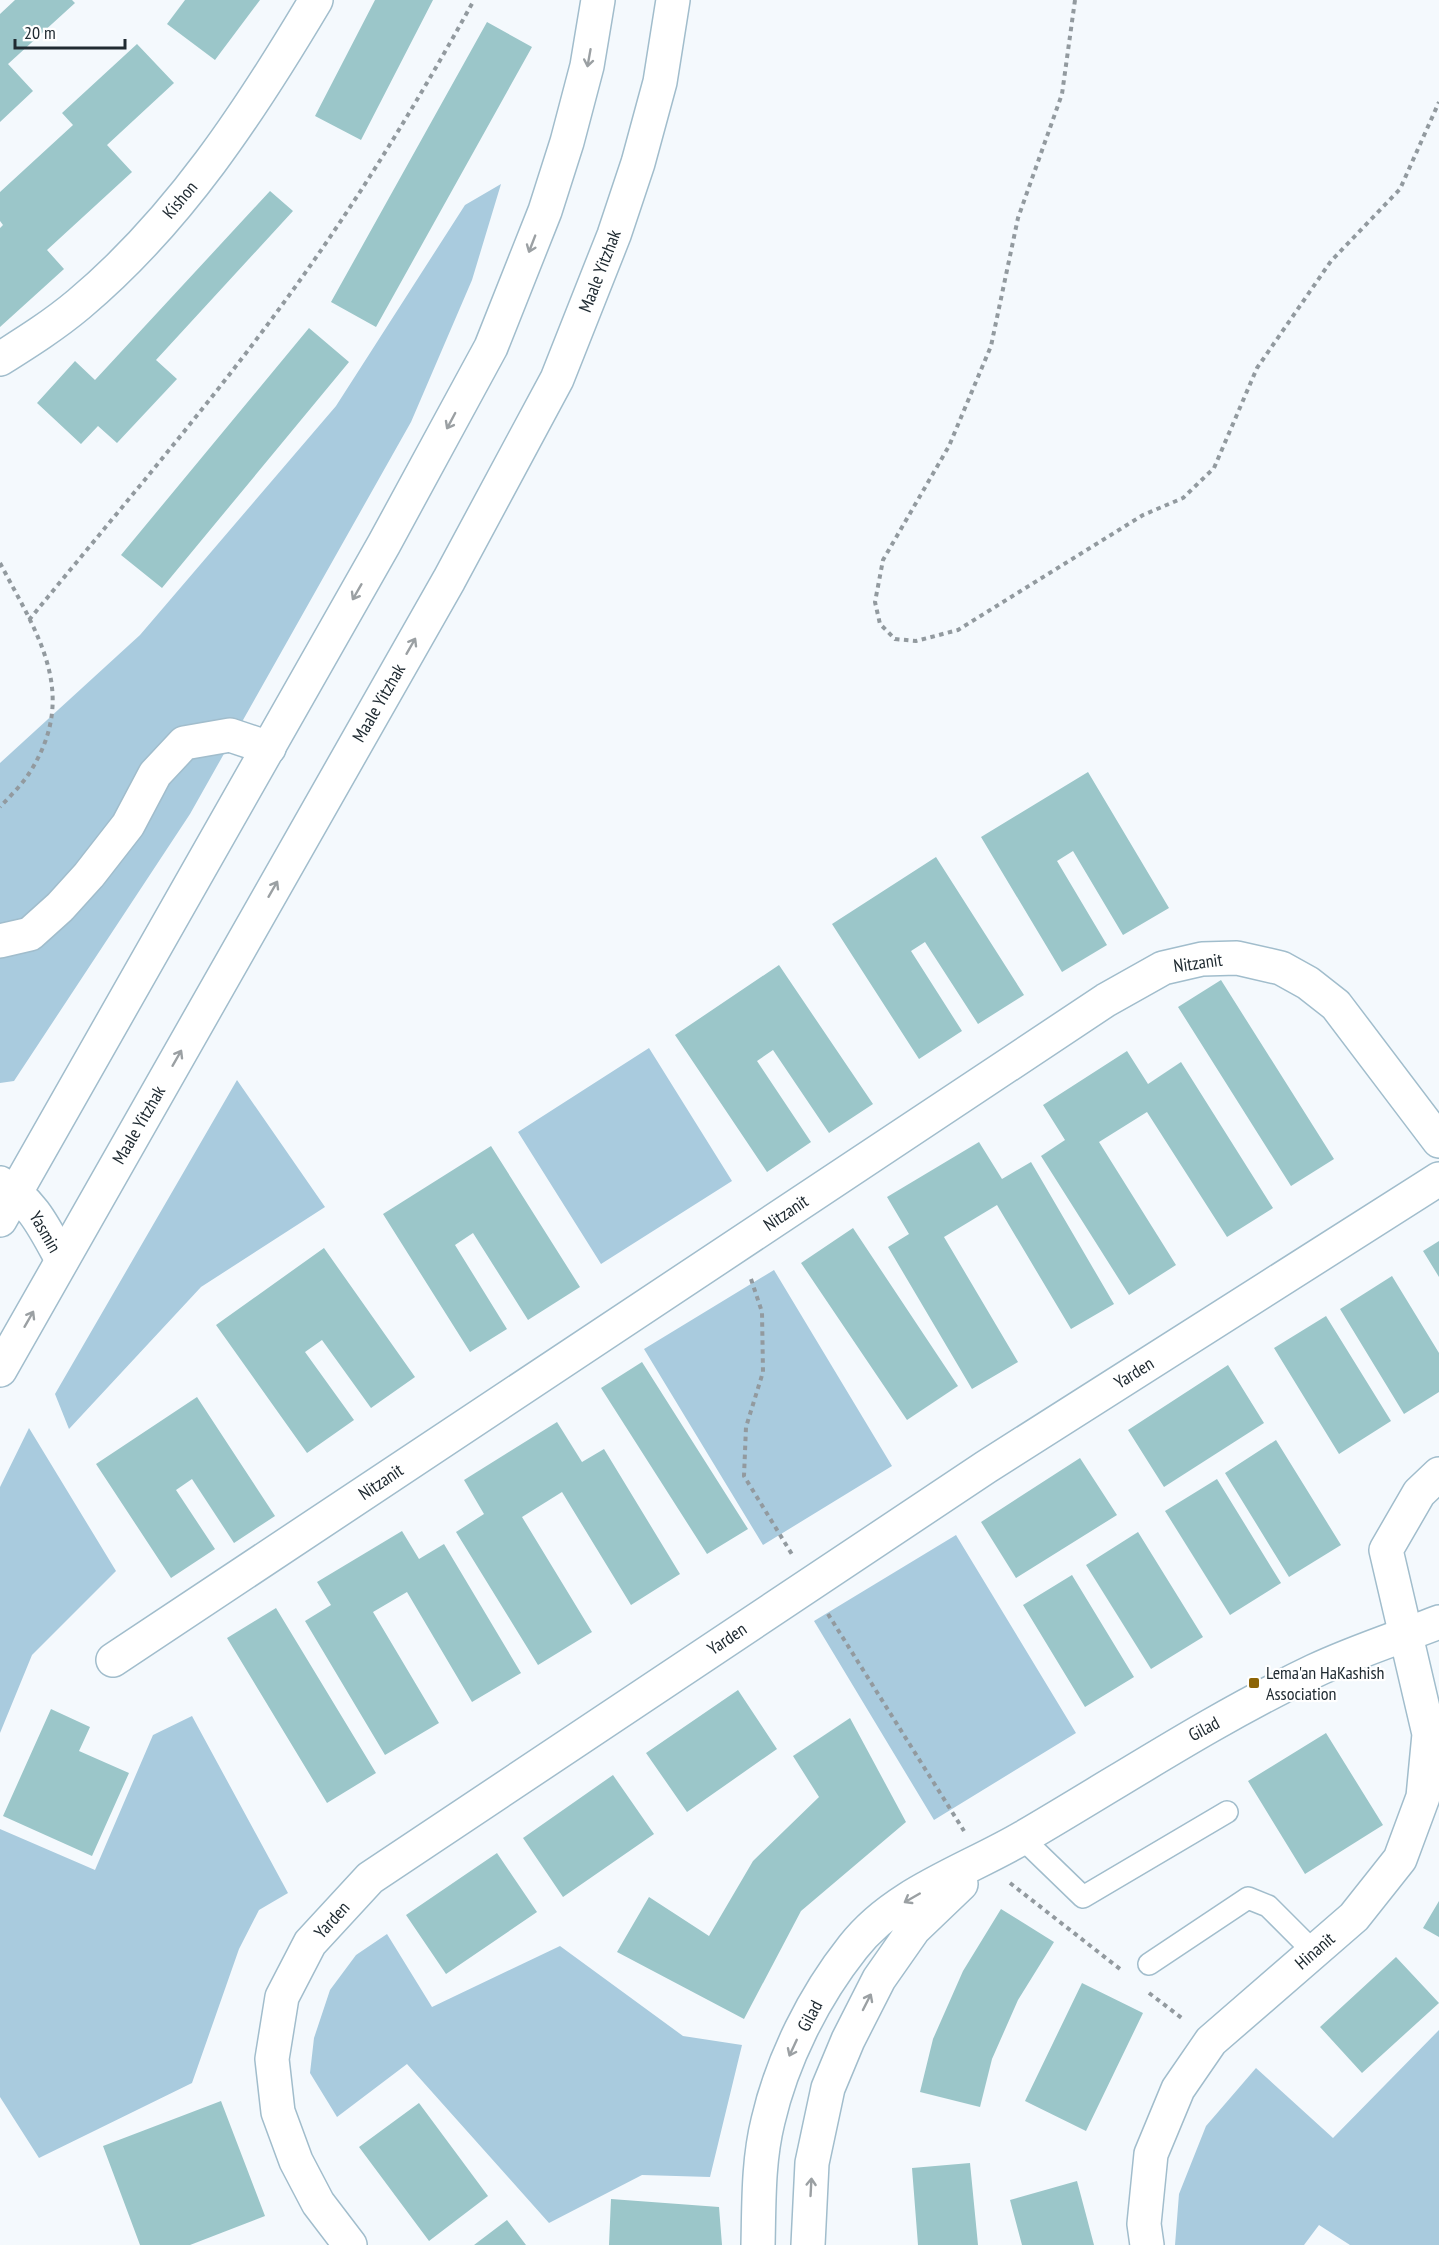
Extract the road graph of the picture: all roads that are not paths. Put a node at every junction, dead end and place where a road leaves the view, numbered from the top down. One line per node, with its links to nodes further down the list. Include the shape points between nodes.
1 (316, 0): 4 (street, Kishon, via 228,141 180,202 79,304)
2 (598, 0): 5 (street, one-way to 5, via 587,66 567,142 545,211 491,347)
3 (673, 0): 11 (street, Maale Yitzhak, one-way to 3, via 449,580 557,378 638,163 660,82)
4 (0, 359)
5 (269, 748): 6 (street, via 230,735 184,743 155,774 128,825 82,883 30,934); 9 (street)
6 (0, 941)
7 (1439, 1141): 16 (street, Nitzanit, via 1336,1005 1308,983 1281,968 1237,958 1202,959 1163,968 1106,1000)
8 (1439, 1179): 22 (street, Yarden, via 996,1460 370,1878 310,1943 282,1997 272,2059 278,2112 296,2161 318,2203)
9 (8, 1187): 10 (street); 11 (street, Yasmin, via 36,1212)
10 (0, 1220)
11 (62, 1260): 12 (street, Maale Yitzhak, one-way to 11)
12 (0, 1370)
13 (1439, 1474): 15 (street, Hinanit, via 1419,1493 1386,1550)
14 (1439, 1622): 15 (street, Gilad)
15 (1407, 1634): 18 (street, Gilad, via 1295,1680 1187,1738); 20 (street, Hinanit, via 1429,1734 1423,1797 1400,1859 1354,1917)
16 (113, 1660)
17 (1227, 1812): 18 (lane, via 1083,1897)
18 (1022, 1838): 19 (street, Gilad)
19 (982, 1860): 23 (street, Gilad, one-way to 23, via 893,1909 853,1946 819,1998 790,2052 768,2121 759,2191); 24 (street, Gilad, one-way to 19, via 812,2163 828,2088 848,2040 879,1979 914,1929)
20 (1314, 1952): 21 (lane, via 1268,1906 1248,1898); 25 (street, Hinanit, via 1211,2041 1178,2089 1151,2154 1143,2224)
21 (1149, 1964)
22 (350, 2245)
23 (758, 2245)
24 (808, 2245)
25 (1147, 2245)

